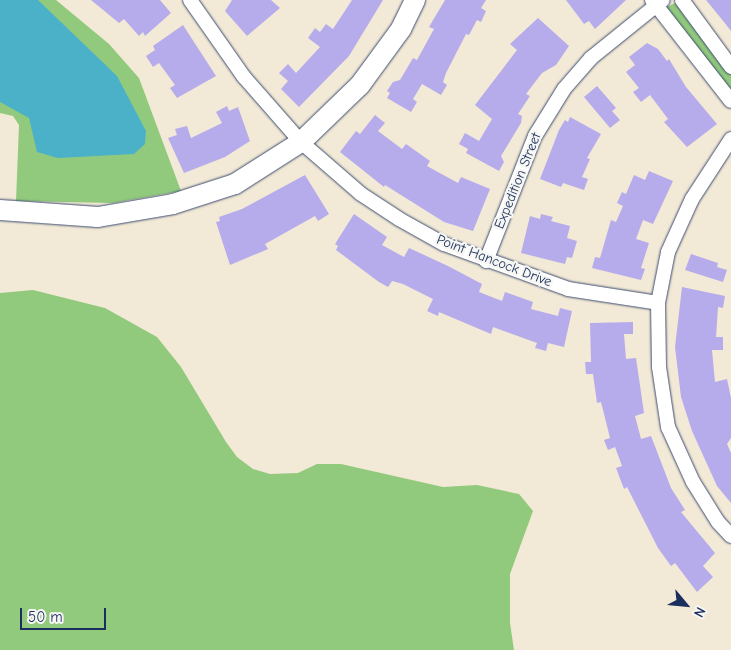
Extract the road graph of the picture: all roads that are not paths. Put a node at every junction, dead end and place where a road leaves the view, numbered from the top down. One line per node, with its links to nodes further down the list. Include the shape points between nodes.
1 (414, 0): 8 (street, via 379,61 360,85)
2 (682, 0): 5 (street)
3 (657, 2): 6 (street); 10 (street, Expedition Street, via 591,58 564,89 535,136)
4 (198, 3): 8 (street, Point Hancock Drive, via 244,77)
5 (731, 67)
6 (731, 101)
7 (731, 139): 11 (street, via 713,163 668,252)
8 (301, 142): 9 (street, via 234,184 173,204 98,217); 10 (street, Point Hancock Drive, via 361,194 391,214 444,244)
9 (0, 210)
10 (486, 261): 11 (street, Point Hancock Drive, via 568,290)
11 (658, 303): 12 (street, via 659,367 668,427 694,482 718,522)
12 (731, 536)

